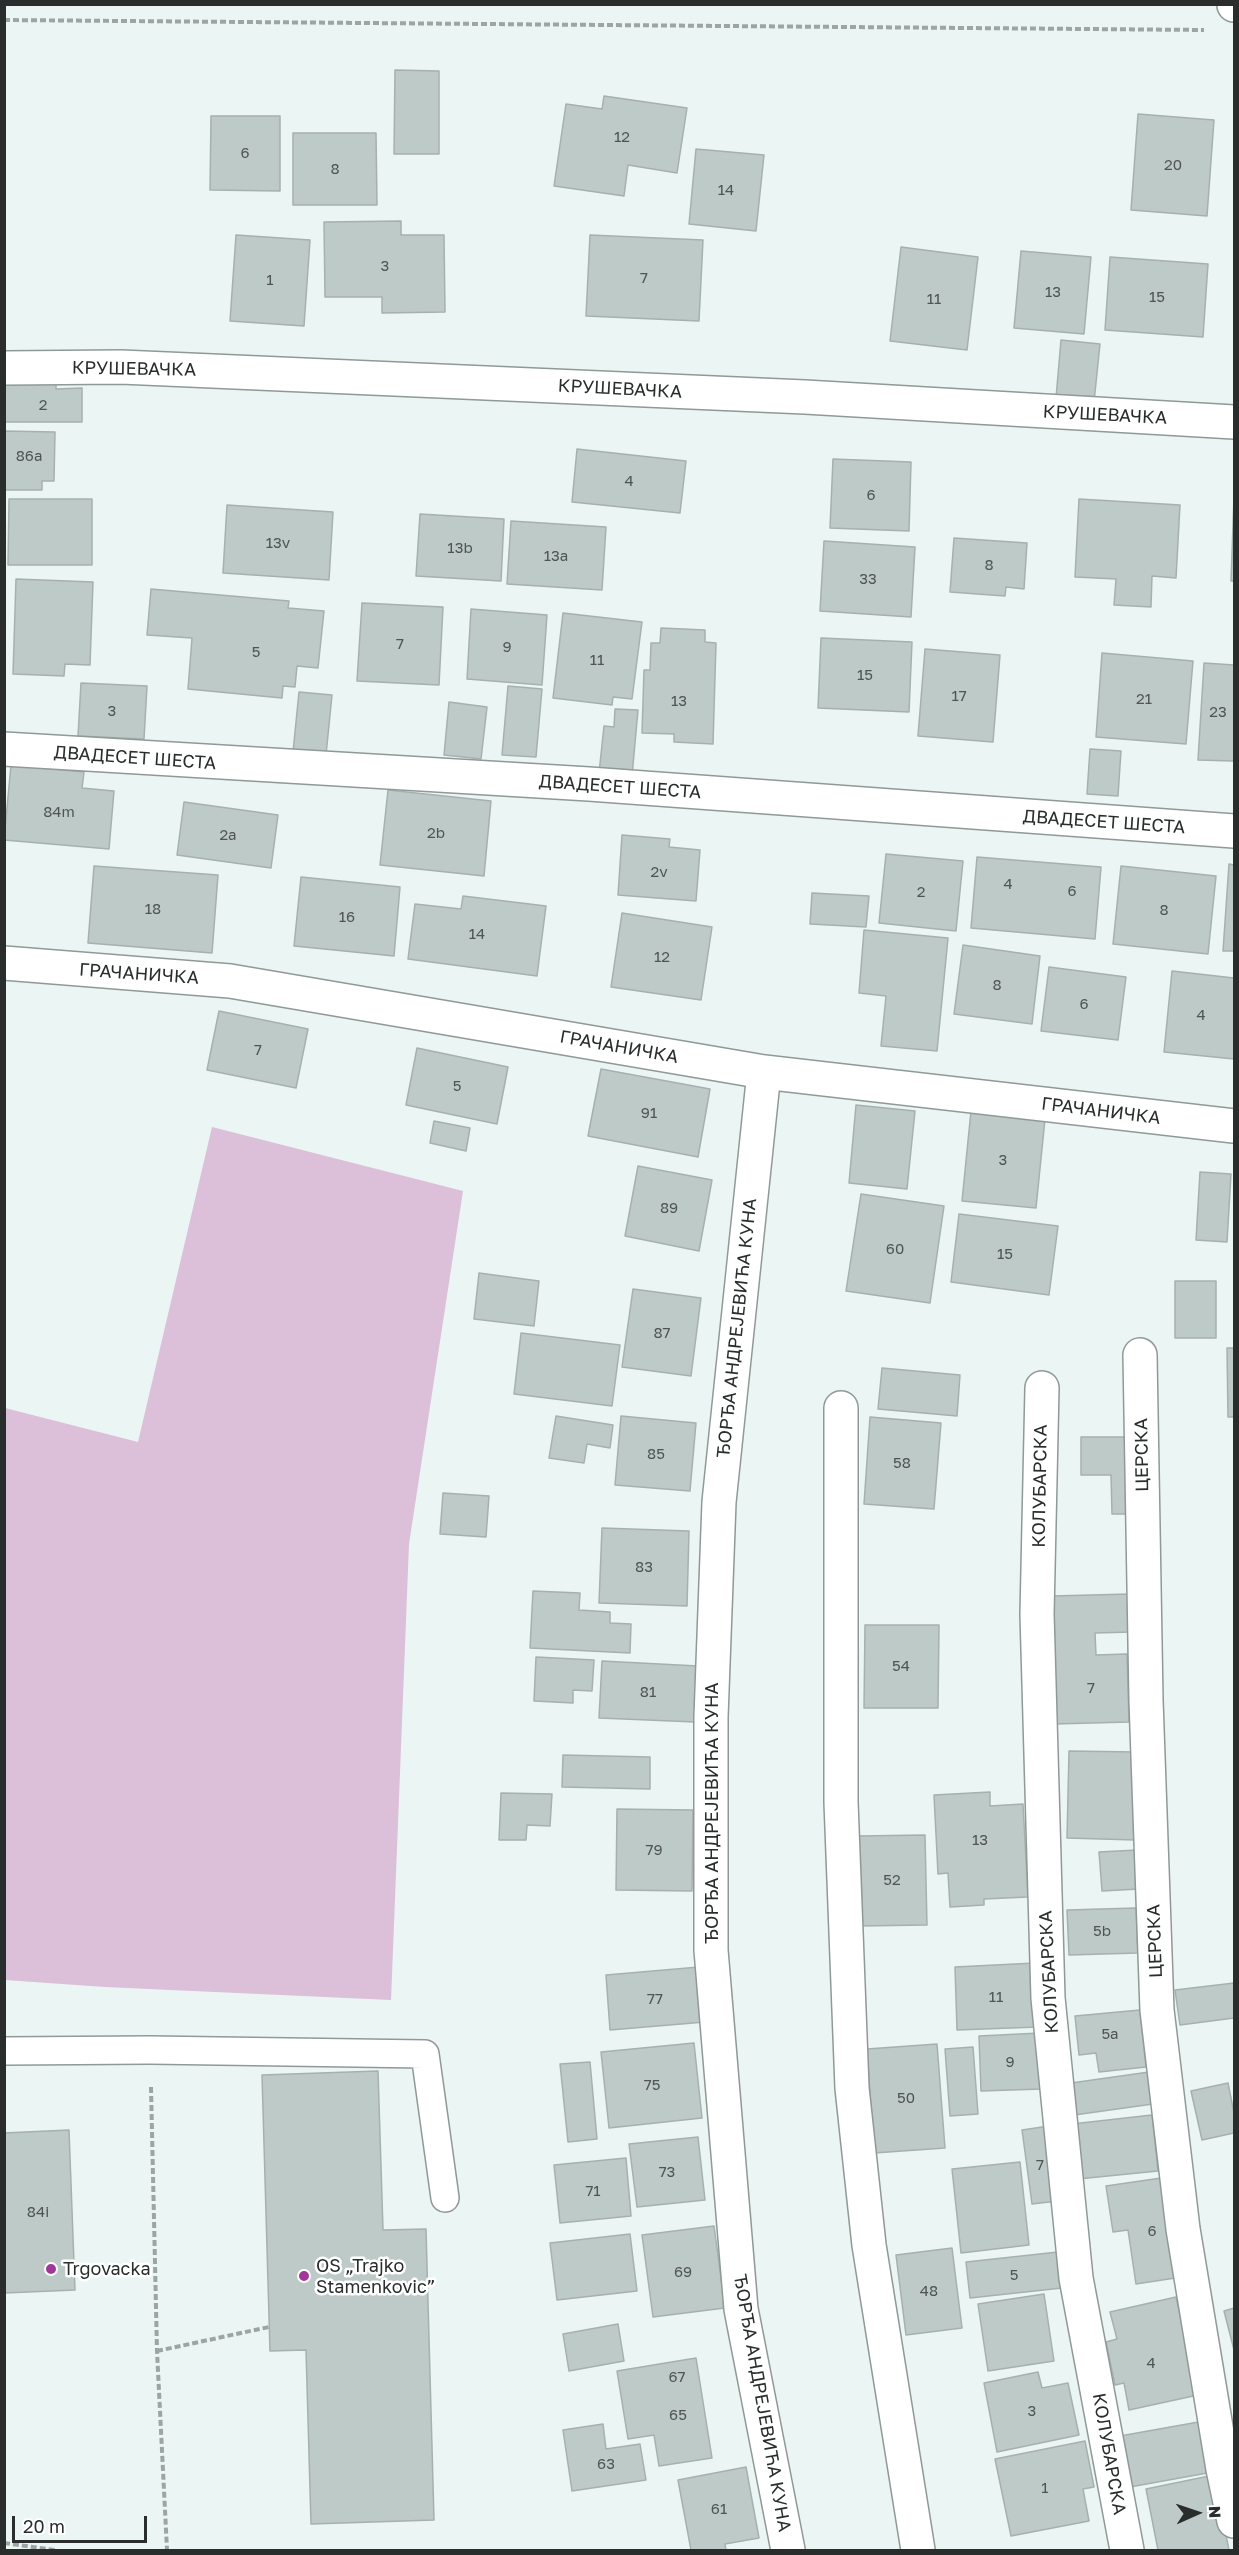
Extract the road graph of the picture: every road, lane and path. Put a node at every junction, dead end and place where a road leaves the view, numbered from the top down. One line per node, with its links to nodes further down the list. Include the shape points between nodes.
1 (4, 20): 2 (path)
2 (1211, 30)
3 (4, 368): 4 (street, КРУШЕВАЧКА, via 121,367 793,397)
4 (1234, 422)
5 (4, 749): 6 (street, ДВАДЕСЕТ ШЕСТА, via 589,784)
6 (1234, 831)
7 (4, 963): 8 (street, ГРАЧАНИЧКА, via 230,981)
8 (764, 1071): 9 (street, ГРАЧАНИЧКА); 22 (street, ЂОРЂА АНДРЕЈЕВИЋА КУНА, via 719,1502 711,1717 711,1950 741,2309)
9 (1234, 1126)
10 (1140, 1355): 18 (street, ЦЕРСКА, via 1157,2010 1183,2229)
11 (1042, 1388): 24 (street, КОЛУБАРСКА, via 1037,1614 1048,1998 1076,2278)
12 (841, 1408): 23 (street, via 841,1802 852,2088 869,2246)
13 (150, 2050): 14 (lane); 15 (lane, via 425,2054); 17 (path)
14 (4, 2051)
15 (445, 2198)
16 (269, 2327): 17 (path)
17 (158, 2351): 21 (path)
18 (1234, 2521)
19 (4, 2543): 20 (path)
20 (55, 2550)
21 (167, 2550)
22 (788, 2550)
23 (918, 2550)
24 (1126, 2550)

